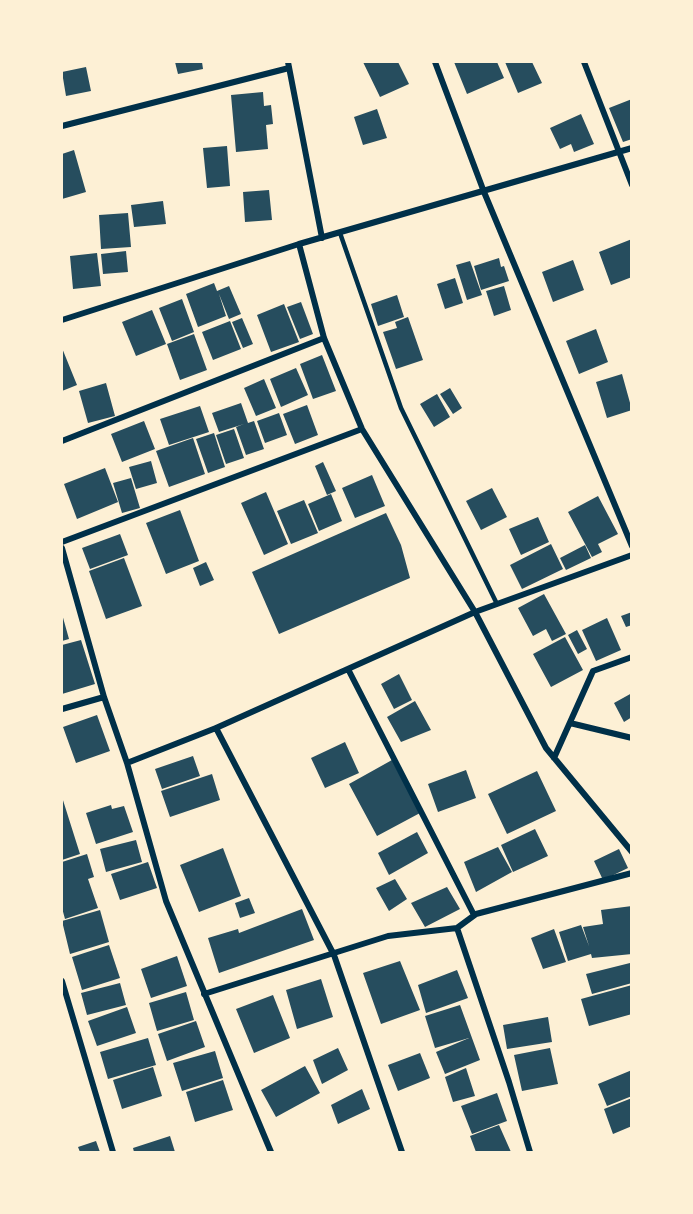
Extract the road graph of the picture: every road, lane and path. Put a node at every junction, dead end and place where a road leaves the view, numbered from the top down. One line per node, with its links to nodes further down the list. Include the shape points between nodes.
1 (435, 62): 8 (street)
2 (584, 62): 6 (street)
3 (288, 65): 4 (street); 10 (street)
4 (62, 126)
5 (632, 148): 6 (street)
6 (618, 151): 7 (street); 8 (street)
7 (632, 185)
8 (484, 192): 9 (street); 17 (street)
9 (340, 233): 10 (street); 20 (lane, via 401,408)
10 (322, 238): 11 (street)
11 (299, 244): 12 (street); 13 (street)
12 (62, 320)
13 (324, 338): 14 (street); 15 (street)
14 (362, 429): 16 (street); 21 (street)
15 (62, 441)
16 (62, 542)
17 (632, 546)
18 (62, 548): 24 (street)
19 (632, 555): 20 (street)
20 (497, 604): 21 (street)
21 (476, 612): 23 (street); 29 (street)
22 (632, 657): 26 (street, via 593,671)
23 (348, 669): 27 (street); 33 (street)
24 (104, 697): 25 (street); 30 (street)
25 (62, 709)
26 (570, 723): 28 (street); 29 (street)
27 (216, 728): 30 (street); 35 (street)
28 (632, 738)
29 (554, 758): 31 (street)
30 (127, 763): 37 (street, via 166,901)
31 (632, 852)
32 (632, 873): 33 (street)
33 (474, 915): 34 (street)
34 (457, 928): 35 (street, via 388,936); 41 (street)
35 (334, 955): 37 (street); 40 (street)
36 (62, 981): 38 (street)
37 (204, 994): 39 (street)
38 (113, 1152)
39 (271, 1152)
40 (402, 1152)
41 (531, 1152)

